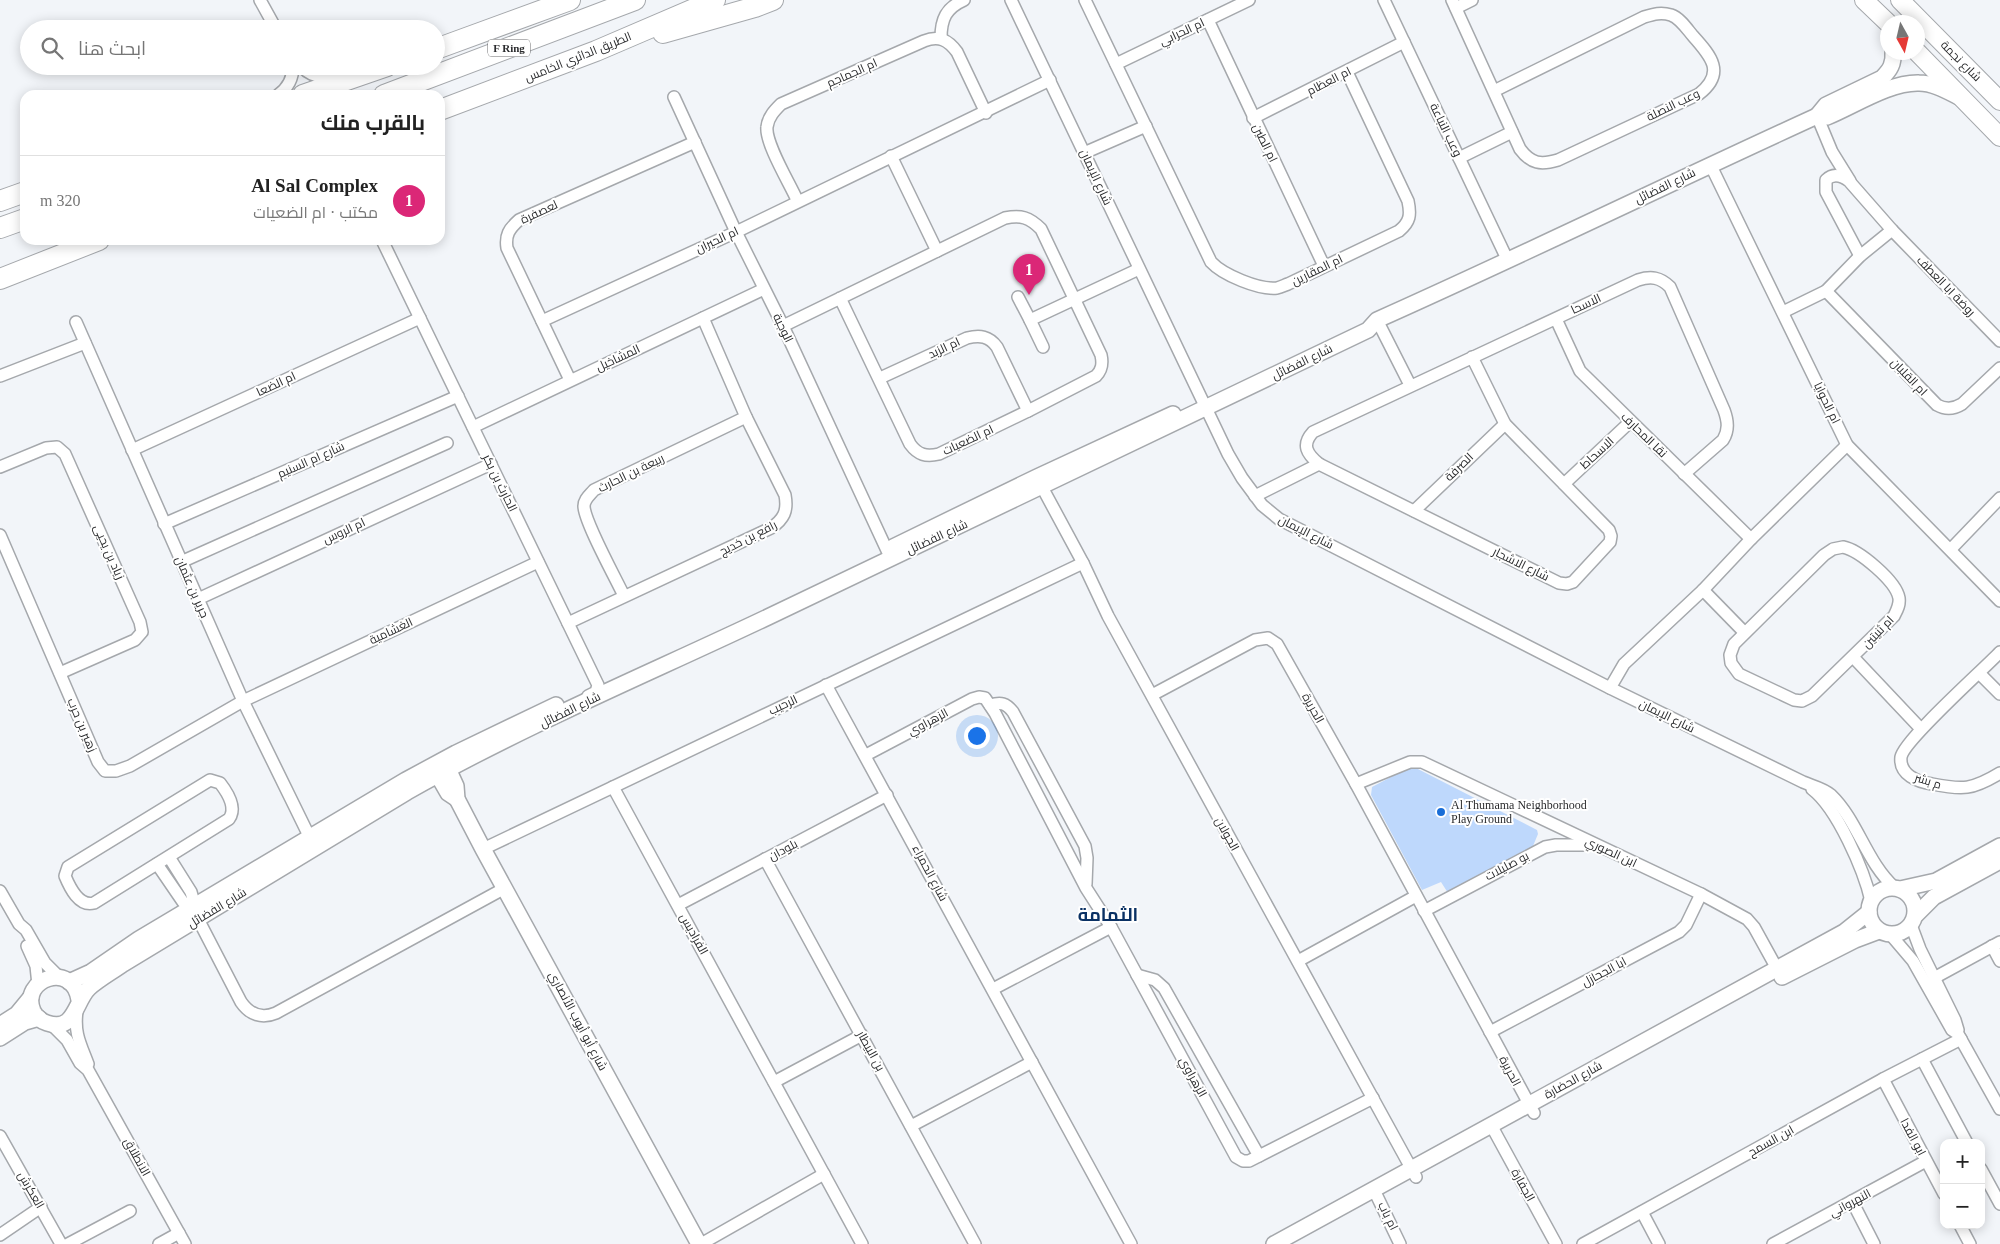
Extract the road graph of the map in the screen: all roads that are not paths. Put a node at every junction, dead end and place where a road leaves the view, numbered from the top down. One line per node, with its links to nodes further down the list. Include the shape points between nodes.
1 (260, 0): 16 (street)
2 (570, 0): 20 (highway)
3 (635, 0): 25 (highway, F Ring)
4 (715, 0): 21 (highway, الطريق الدائري الخامس / F Ring)
5 (773, 0): 21 (highway)
6 (964, 0): 18 (street, via 945,12)
7 (1011, 0): 32 (street, شارع الإيمان)
8 (1085, 0): 24 (street, ام المقارين)
9 (1249, 0): 17 (street, ام الحرابي)
10 (1384, 0): 19 (street, وعب النباعة)
11 (1472, 0): 14 (street)
12 (1864, 0): 15 (main road)
13 (1900, 0): 39 (main road, شارع نجمة)
14 (1454, 4): 36 (street, وعب النصلة)
15 (1880, 18)
16 (271, 20)
17 (1208, 20): 24 (street, ام الحرابي); 43 (street, ام الطين)
18 (941, 38): 41 (street, via 957,52); 54 (street, ام الجماجم, via 924,41 781,104 771,115 766,127 769,142)
19 (1404, 42): 26 (street, ام العظام); 50 (street, وعب النباعة)
20 (445, 46)
21 (596, 51): 40 (highway, الطريق الدائري الخامس / F Ring)
22 (1893, 60): 42 (street, شارع الفضائل, via 1882,78 1826,105)
23 (1924, 60): 38 (main road, شارع نجمة)
24 (1116, 64): 44 (street, ام المقارين)
25 (445, 72)
26 (1346, 72): 43 (street, ام العظام); 67 (street, ام المقارين, via 1408,201 1410,219 1399,231)
27 (292, 75): 33 (street)
28 (314, 75): 29 (street, via 326,78)
29 (336, 75)
30 (361, 75): 34 (highway)
31 (437, 75): 35 (highway, F Ring)
32 (1050, 80): 41 (street, ام الحيران); 48 (street, شارع الإيمان)
33 (283, 90)
34 (317, 90)
35 (397, 90)
36 (1494, 91): 45 (street, وعب النصلة); 45 (street, وعب النصلة, via 1644,18 1661,13 1677,18 1712,60 1712,79 1699,94 1558,160 1535,163 1526,157)
37 (674, 97): 47 (street, الوجبة)
38 (1963, 99): 42 (street, شارع الفضائل, via 1930,84 1912,83 1890,89 1827,117); 46 (main road, شارع نجمة)
39 (2000, 101)
40 (445, 108)
41 (986, 113): 49 (street, ام الحيران)
42 (1817, 116): 51 (street, شارع الفضائل); 52 (street, روضة ابا العطف, via 1832,152)
43 (1253, 118): 67 (street, ام الطين)
44 (1146, 126): 48 (street); 67 (street, ام المقارين, via 1216,268 1265,288 1278,288)
45 (1512, 132): 50 (street)
46 (2000, 137)
47 (695, 142): 59 (street, الوجبة); 81 (street, لعصفرة, via 519,220 511,227 506,248)
48 (1084, 153): 68 (street, شارع الإيمان)
49 (891, 156): 54 (street, ام الحيران); 63 (street)
50 (1459, 158): 65 (street, وعب النباعة)
51 (1710, 164): 65 (street, شارع الفضائل); 75 (street, ام الحوايا)
52 (1852, 184): 58 (street, روضة ابا العطف); 64 (street, via 1845,177 1834,175 1826,180 1824,187)
53 (20, 194): 55 (highway)
54 (797, 200): 59 (street, ام الحيران)
55 (0, 201)
56 (20, 221): 57 (highway)
57 (0, 228)
58 (1892, 230): 64 (street); 84 (street, روضة ابا العطف)
59 (736, 232): 70 (street, الوجبة); 81 (street, ام الحيران)
60 (61, 245): 66 (highway)
61 (86, 245): 69 (highway)
62 (384, 245): 76 (street, الحارث بن بكر)
63 (937, 251): 73 (street, ام الضعيات); 74 (street, ام الضعيات, via 1005,218 1026,217 1040,229)
64 (1860, 256): 71 (street)
65 (1508, 261): 80 (street, شارع الفضائل)
66 (0, 265)
67 (1324, 266)
68 (1139, 269): 74 (street); 94 (street, شارع الإيمان)
69 (0, 279)
70 (764, 289): 77 (street, المشاخيل); 83 (street, الوجبة)
71 (1826, 291): 75 (street); 88 (street, ام القلبان, via 1937,405 1956,408)
72 (1018, 297): 79 (street)
73 (840, 298): 83 (street, ام الضعيات); 90 (street, ام الضعيات)
74 (1076, 298): 79 (street); 95 (street, ام الضعيات, via 1101,355 1100,372)
75 (1783, 312): 101 (street, ام الحوايا)
76 (420, 318): 93 (street, الحارث بن بكر); 102 (street, ام الضعا)
77 (703, 318): 91 (street, المشاخيل); 96 (street, رافع بن خديج)
78 (1556, 318): 87 (street, الاسحا); 97 (street, نقا المحارف, via 1580,371); 107 (street, الاسحا, via 1647,277 1664,281 1670,287 1728,424 1723,440)
79 (1030, 320): 86 (street)
80 (1378, 320): 92 (street); 94 (street, شارع الفضائل, via 1368,330); 94 (street, via 1363,321 1260,372)
81 (542, 321): 91 (street, لعصفرة)
82 (76, 322): 85 (street, جرير بن عثمان)
83 (783, 326): 117 (street, الوجبة)
84 (2000, 341)
85 (85, 343): 89 (street); 102 (street, جرير بن عثمان)
86 (1043, 346)
87 (1472, 357): 92 (street, الاسحا); 98 (street, شارع الاشجار)
88 (2000, 368)
89 (0, 376)
90 (880, 378): 95 (street, ام الزبد, via 967,338 985,337 997,347); 95 (street, ام الضعيات, via 910,444 921,454 939,454)
91 (570, 380): 99 (street, المشاخيل)
92 (1410, 385): 105 (street, الاسحا, via 1313,432 1307,439 1308,451)
93 (458, 396): 99 (street, الحارث بن بكر); 113 (street, شارع ام السنيم)
94 (1203, 405): 103 (street); 109 (street, شارع الفضائل, via 1153,429 1150,436); 110 (street, شارع الإيمان)
95 (1028, 412)
96 (746, 417): 122 (street, ربيعة بن الحارث, via 594,490 588,497 584,504 586,518); 122 (street, رافع بن خديج, via 784,495 787,504 781,522)
97 (1630, 422): 107 (street, نقا المحارف); 108 (street, الاسحاط)
98 (1505, 424): 108 (street, شارع الاشجار); 112 (street, الصرفة)
99 (473, 427): 104 (street, الحارث بن بكر)
100 (447, 443): 118 (street)
101 (1847, 445): 115 (street); 116 (street, ام الحوايا)
102 (132, 450): 113 (street, جرير بن عثمان)
103 (1078, 458): 109 (street, via 1074,464 1043,480); 117 (street)
104 (491, 464): 119 (street, الحارث بن بكر); 123 (street, ام الروس)
105 (1319, 464): 110 (street); 112 (street, شارع الاشجار)
106 (0, 467): 129 (street, زياد بن يحيى, via 46,448 57,447 65,454 140,622 142,632 135,640)
107 (1684, 474): 115 (street, نقا المحارف)
108 (1564, 484): 112 (street, شارع الاشجار, via 1609,530 1611,536 1610,542 1573,582 1567,584)
109 (1042, 488): 117 (street, شارع الفضائل); 120 (street, الجولان)
110 (1255, 496): 133 (street, شارع الإيمان, via 1279,519)
111 (2000, 498): 116 (street)
112 (1414, 511)
113 (164, 524): 118 (street, جرير بن عثمان)
114 (0, 535): 129 (street, زهير بن حرب)
115 (1751, 539): 121 (street)
116 (1951, 549): 124 (street, ام الحوايا)
117 (889, 554): 131 (street); 138 (street, شارع الفضائل)
118 (181, 562): 123 (street, جرير بن عثمان)
119 (538, 562): 125 (street, الحارث بن بكر); 136 (street, الغشامية)
120 (1083, 563): 132 (street, الرحيب); 135 (street, الجولان)
121 (1703, 590): 126 (street); 133 (street, via 1624,664)
122 (624, 596): 125 (street, رافع بن خديج)
123 (198, 599): 136 (street, جرير بن عثمان)
124 (2000, 601)
125 (568, 624): 131 (street, الحارث بن بكر)
126 (1744, 632): 128 (street, ام ثنيتين, via 1731,648 1734,670 1794,700 1802,701 1812,696); 128 (street, ام ثنيتين, via 1824,555 1843,546 1862,555 1894,586 1899,599 1894,616)
127 (2000, 652): 130 (street, م بشر)
128 (1853, 658): 139 (street)
129 (60, 673): 136 (street, زهير بن حرب, via 98,762 105,771 130,766)
130 (1980, 674): 134 (street); 139 (street, م بشر)
131 (598, 685): 138 (street, via 594,693); 141 (street)
132 (826, 685): 140 (street, شارع الحمراء); 145 (street, الرحيب)
133 (1610, 688): 143 (street, شارع الإيمان)
134 (2000, 694)
135 (1152, 695): 144 (street, الحريرة, via 1255,640 1268,638 1277,644); 171 (street, الجولان)
136 (244, 701): 147 (street, جرير بن عثمان)
137 (990, 705): 140 (street, الزهراوي, via 985,698 972,699); 156 (street, الزهراوي); 156 (street, الزهراوي, via 1000,702 1014,712 1086,846)
138 (564, 712): 141 (street, شارع الفضائل)
139 (1922, 729): 142 (street, م بشر, via 1901,758 1906,773 1914,779 1965,789)
140 (866, 755): 146 (street, شارع الحمراء)
141 (440, 767): 147 (street, شارع الفضائل); 150 (street, شارع أبو أيوب الأنصاري, via 456,786 457,799)
142 (2000, 773)
143 (1803, 782): 157 (street, شارع الإيمان, via 1830,795 1842,809 1876,867); 162 (street, شارع الإيمان, via 1826,802 1862,869)
144 (1356, 784): 148 (street, ابن الصوري, via 1410,762 1422,762); 160 (street, الحريرة)
145 (613, 787): 150 (street, الرحيب); 161 (street, الفراديس)
146 (887, 795): 152 (street, بلودان); 177 (street, شارع الحمراء)
147 (312, 843): 164 (street, شارع الفضائل)
148 (1596, 844): 159 (street, ابن الصوري); 163 (street, بو صليلات, via 1545,847)
149 (2000, 846): 157 (street, via 1936,881)
150 (483, 848): 155 (street, شارع أبو أيوب الأنصاري)
151 (169, 857): 154 (street); 154 (street, via 232,816 233,807 220,783 204,782 68,867 65,876 80,901 91,904); 164 (street, via 191,892)
152 (765, 859): 161 (street, بلودان); 183 (street, بن البيطار)
153 (2000, 861): 165 (street, via 1934,897)
154 (157, 864): 164 (street, via 183,902)
155 (505, 888): 164 (street, via 276,1013 263,1016 250,1012 241,1002); 217 (street, شارع أبو أيوب الأنصاري)
156 (1086, 888): 167 (street, الزهراوي)
157 (1898, 889): 162 (street, via 1884,890); 165 (street, via 1913,900 1916,911)
158 (0, 891): 166 (street)
159 (1700, 894): 173 (street, ابن الصوري, via 1747,919); 182 (street, ابا الجحازل, via 1686,925 1679,932)
160 (1416, 896): 163 (street, الحريرة); 171 (street)
161 (678, 906): 190 (street, الفراديس)
162 (1870, 906): 168 (street, via 1872,922); 173 (street, شارع الحضارة, via 1852,927)
163 (1424, 911): 182 (street, الحريرة)
164 (195, 913): 170 (street, شارع الفضائل)
165 (1913, 921): 168 (street, via 1902,933); 175 (street)
166 (19, 924): 176 (street, via 25,927 45,964); 178 (street, via 19,932 36,966)
167 (1111, 927): 174 (street, الزهراوي); 177 (street)
168 (1885, 933): 173 (street, شارع الحضارة, via 1855,940); 184 (street, via 1913,961 1952,1030)
169 (1996, 944): 172 (street); 175 (street)
170 (137, 946): 176 (street, via 91,972); 179 (street, via 93,985)
171 (1298, 961): 191 (street, الجولان)
172 (2000, 961)
173 (1779, 973): 192 (street, شارع الحضارة)
174 (1137, 975): 198 (street, الزهراوي, via 1155,980 1164,988); 198 (street, الزهراوي, via 1236,1157 1249,1161)
175 (1934, 978): 184 (street, via 1959,1027)
176 (64, 980): 178 (street, via 47,978); 179 (street, via 76,990)
177 (993, 989): 187 (street, شارع الحمراء)
178 (34, 991): 180 (street, via 32,1008); 181 (street, via 17,1014)
179 (78, 1006): 180 (street, via 72,1018 64,1023); 188 (street, الانطلاق, via 77,1037 88,1062)
180 (45, 1021): 185 (street, via 26,1022); 188 (street, الانطلاق, via 67,1040 80,1063)
181 (0, 1026)
182 (1490, 1032): 192 (street, الحريرة)
183 (862, 1035): 190 (street); 194 (street, بن البيطار)
184 (1960, 1036): 186 (street, ابن السمح); 193 (street)
185 (0, 1038)
186 (1922, 1059): 189 (street, ابن السمح); 197 (street)
187 (1032, 1062): 194 (street); 220 (street, شارع الحمراء)
188 (88, 1070): 211 (street, الانطلاق)
189 (1883, 1079): 199 (street, ابو الفدا); 209 (street, ابن السمح)
190 (774, 1082): 201 (street, الفراديس)
191 (1372, 1098): 198 (street, الزهراوي); 200 (street, الجولان)
192 (1531, 1109): 195 (street, شارع الحضارة)
193 (2000, 1109)
194 (911, 1126): 219 (street, بن البيطار)
195 (1493, 1130): 200 (street, شارع الحضارة); 224 (street, الجفارة)
196 (0, 1136): 207 (street, العكرش)
197 (1965, 1139)
198 (1259, 1156)
199 (1926, 1161): 203 (street, ابو الفدا); 205 (street, النهرواني)
200 (1414, 1173): 204 (street, شارع الحضارة)
201 (824, 1174): 217 (street); 218 (street, الفراديس)
202 (1985, 1176): 206 (street)
203 (1940, 1187)
204 (1376, 1194): 221 (street, شارع الحضارة); 222 (street, شارع الحضارة); 223 (street, ام باب)
205 (1852, 1201): 227 (street, النهرواني); 228 (street)
206 (2000, 1204)
207 (41, 1207): 212 (street); 213 (street, العكرش)
208 (130, 1211): 214 (street)
209 (1642, 1212): 225 (street, ابن السمح); 226 (street)
210 (1962, 1229): 229 (street)
211 (179, 1233): 215 (street); 216 (street, الانطلاق)
212 (0, 1235)
213 (61, 1244)
214 (68, 1244)
215 (159, 1244)
216 (185, 1244)
217 (700, 1244)
218 (862, 1244)
219 (975, 1244)
220 (1131, 1244)
221 (1274, 1244)
222 (1294, 1244)
223 (1400, 1244)
224 (1556, 1244)
225 (1583, 1244)
226 (1659, 1244)
227 (1773, 1244)
228 (1874, 1244)
229 (1970, 1244)

